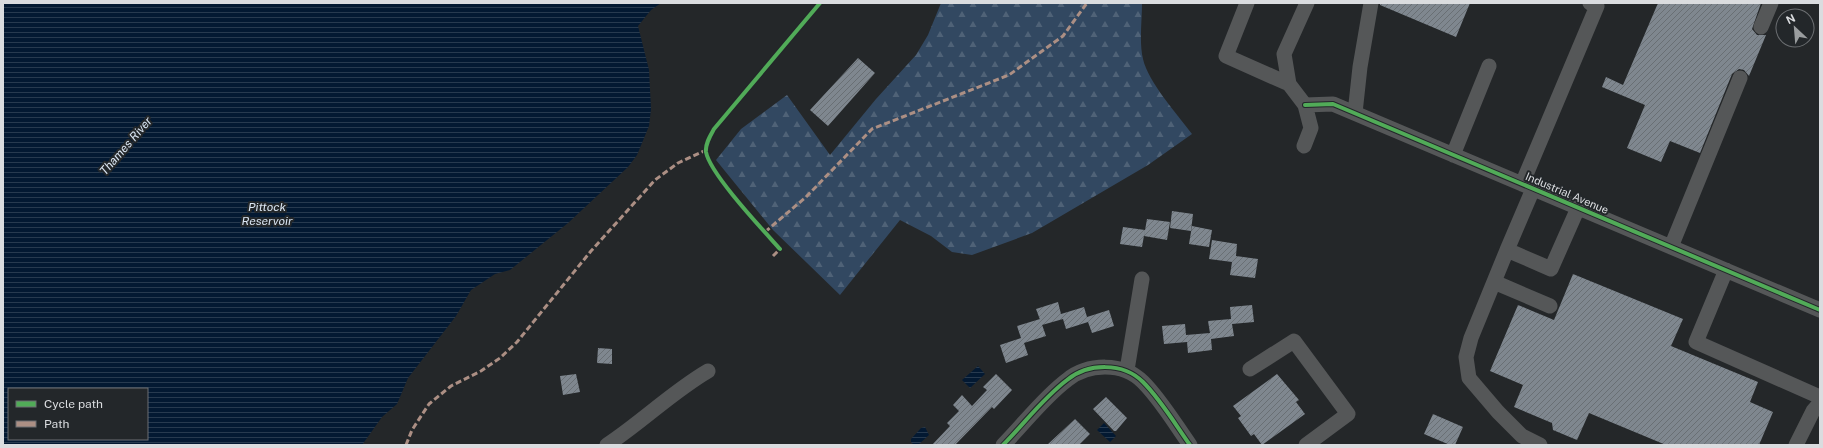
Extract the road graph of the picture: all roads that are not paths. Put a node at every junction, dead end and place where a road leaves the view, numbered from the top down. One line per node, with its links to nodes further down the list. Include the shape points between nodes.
1 (1247, 3): 9 (street, via 1226,56)
2 (1307, 3): 9 (street, via 1284,54)
3 (1371, 3): 11 (street)
4 (1590, 3): 14 (street, via 1597,6)
5 (1771, 3): 6 (street)
6 (1761, 27)
7 (1489, 66): 13 (street)
8 (1740, 78): 16 (street)
9 (1289, 84): 10 (street)
10 (1305, 105): 11 (street, Industrial Avenue, via 1333,104); 12 (street, via 1311,128)
11 (1355, 113): 13 (street, Industrial Avenue)
12 (1304, 146)
13 (1453, 155): 14 (street, Industrial Avenue)
14 (1528, 186): 15 (street, Industrial Avenue); 17 (street)
15 (1578, 208): 16 (street, Industrial Avenue); 17 (street, via 1551,269)
16 (1671, 247): 18 (street, Industrial Avenue)
17 (1507, 250): 20 (street)
18 (1726, 270): 22 (street, Industrial Avenue); 26 (street, via 1696,342)
19 (1142, 278): 23 (street)
20 (1494, 282): 21 (street); 32 (street, via 1466,357 1469,378 1522,436)
21 (1550, 306)
22 (1820, 310)
23 (1127, 370): 29 (street, via 1100,368 1088,370 1068,379); 30 (street, via 1142,381)
24 (1250, 370): 31 (street, via 1294,341 1348,414)
25 (708, 371): 28 (street, via 686,384)
26 (1820, 397)
27 (1820, 403): 33 (street, via 1813,411)
28 (607, 445)
29 (1003, 445)
30 (1190, 445)
31 (1306, 445)
32 (1540, 445)
33 (1796, 445)

